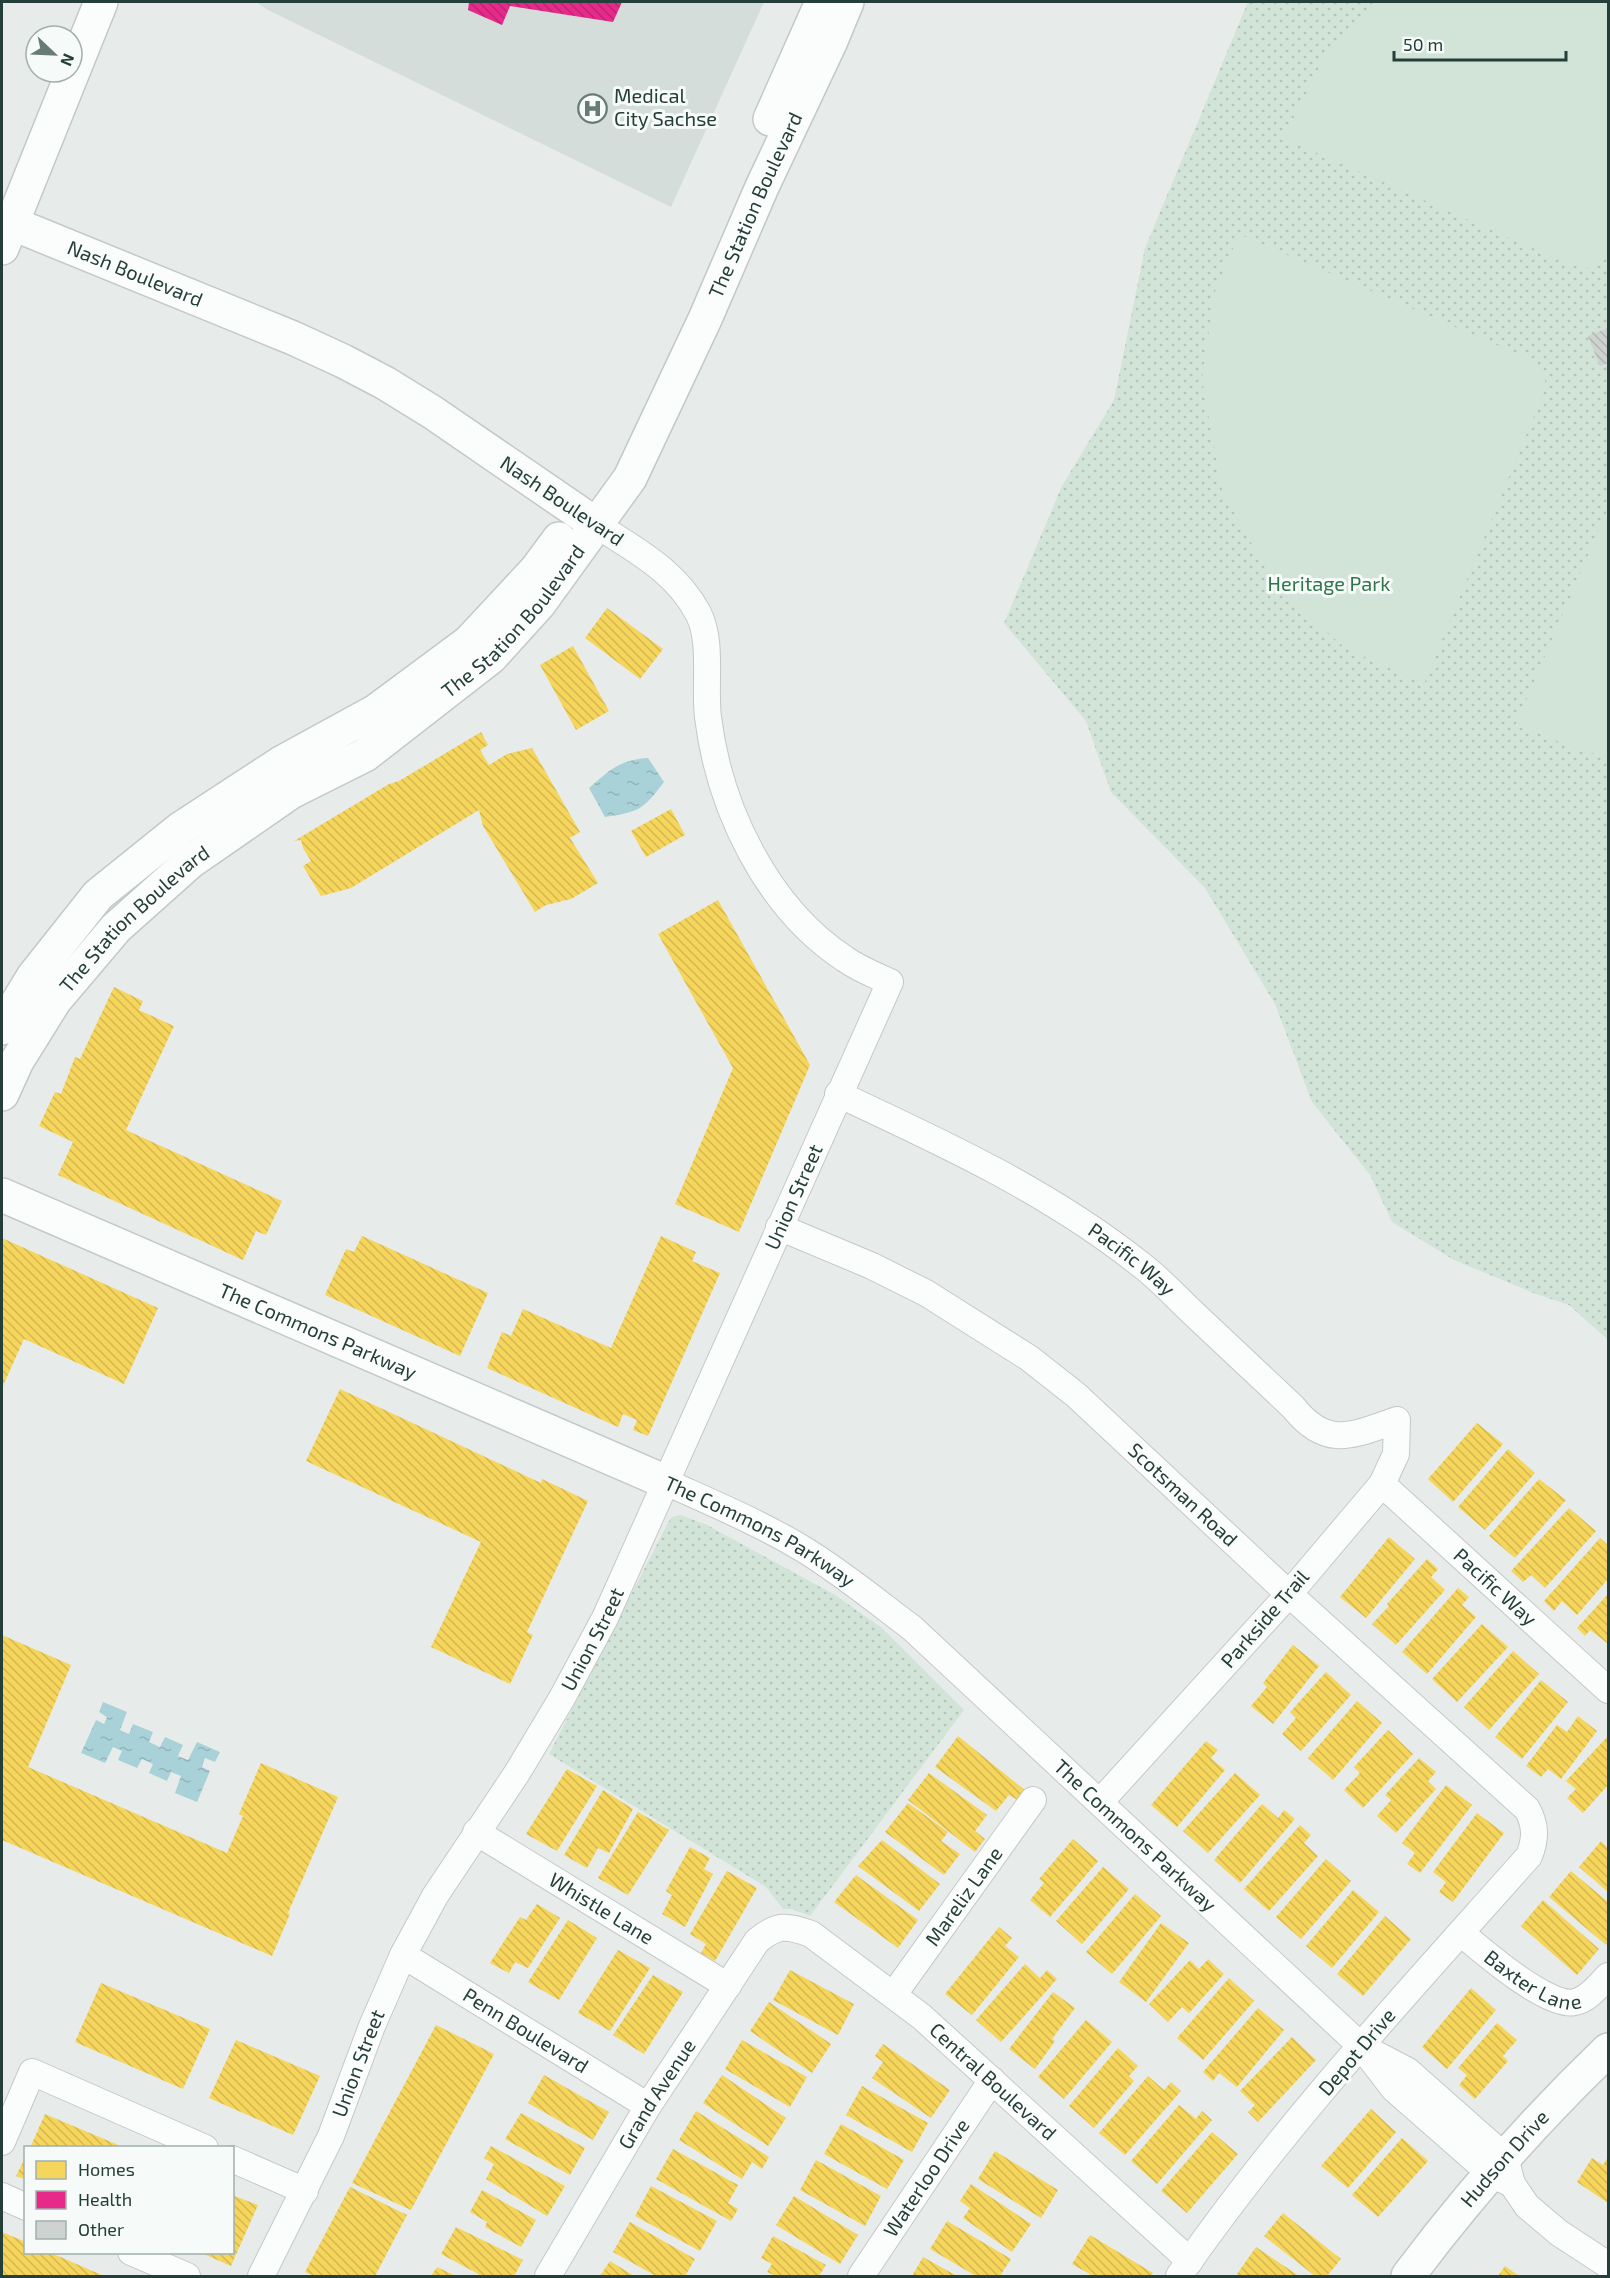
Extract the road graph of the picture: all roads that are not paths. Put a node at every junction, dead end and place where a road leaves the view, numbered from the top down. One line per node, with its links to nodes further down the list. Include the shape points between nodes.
1 (101, 2): 4 (street)
2 (822, 2): 5 (street, The Station Boulevard)
3 (847, 2): 5 (street, The Station Boulevard, via 630,478)
4 (6, 235): 5 (street, Nash Boulevard, via 293,338 344,362 432,412)
5 (587, 519): 6 (street, Nash Boulevard, via 673,578 699,616 712,745 732,810 783,902 845,959); 7 (street, The Station Boulevard, via 469,642 376,711 281,763 180,830 98,895 33,977); 8 (street, The Station Boulevard, via 539,604 491,657 364,755 291,792 190,862 116,928 56,1000 17,1061)
6 (890, 982): 9 (street, Union Street)
7 (2, 1028)
8 (2, 1094)
9 (838, 1094): 11 (street, Union Street); 12 (street, Pacific Way, via 1007,1176 1105,1237 1142,1265 1303,1419 1327,1435 1351,1436)
10 (2, 1195): 13 (street, The Commons Parkway)
11 (779, 1227): 13 (street, Union Street); 15 (street, Scotsman Road, via 926,1293 1029,1358 1076,1395)
12 (1397, 1420): 14 (street, Parkside Trail, via 1396,1454)
13 (666, 1482): 18 (street, The Commons Parkway, via 804,1550 856,1586 912,1628); 20 (street, Union Street, via 605,1618 562,1698)
14 (1382, 1484): 15 (street, Parkside Trail); 16 (street, Pacific Way)
15 (1289, 1594): 18 (street, Parkside Trail); 19 (street, Scotsman Road, via 1527,1809)
16 (1608, 1690)
17 (1033, 1800): 26 (street, Mareliz Lane)
18 (1100, 1803): 27 (street, The Commons Parkway)
19 (1535, 1831): 22 (street, Depot Drive, via 1529,1856)
20 (476, 1832): 23 (street, Union Street); 25 (street, Whistle Lane)
21 (782, 1927): 25 (street, Grand Avenue, via 769,1931 758,1941); 26 (street, Central Boulevard, via 811,1934)
22 (1461, 1933): 24 (street, Baxter Lane, via 1536,1990 1563,2002 1587,1996); 27 (street, Depot Drive)
23 (403, 1955): 31 (street, Penn Boulevard); 36 (street, Union Street)
24 (1608, 1976)
25 (728, 1986): 31 (street, Grand Avenue)
26 (894, 1994): 30 (street, Central Boulevard)
27 (1360, 2046): 35 (street, The Commons Parkway, via 1408,2071); 41 (street, Depot Drive, via 1273,2152)
28 (1608, 2050): 35 (street, Hudson Drive)
29 (1608, 2076): 35 (street, Hudson Drive)
30 (992, 2080): 41 (street, Central Boulevard); 45 (street, Waterloo Drive)
31 (648, 2106): 44 (street, Grand Avenue)
32 (2, 2142): 33 (street, via 32,2072)
33 (200, 2146)
34 (234, 2161): 36 (street)
35 (1503, 2172): 40 (street, The Commons Parkway, via 1527,2206); 46 (street, Hudson Drive); 47 (street, Hudson Drive)
36 (305, 2191): 43 (street, Union Street)
37 (2, 2196): 38 (street)
38 (24, 2206)
39 (133, 2254): 42 (street)
40 (1608, 2265)
41 (1185, 2269)
42 (187, 2277)
43 (261, 2277)
44 (548, 2277)
45 (861, 2277)
46 (1408, 2277)
47 (1436, 2277)

